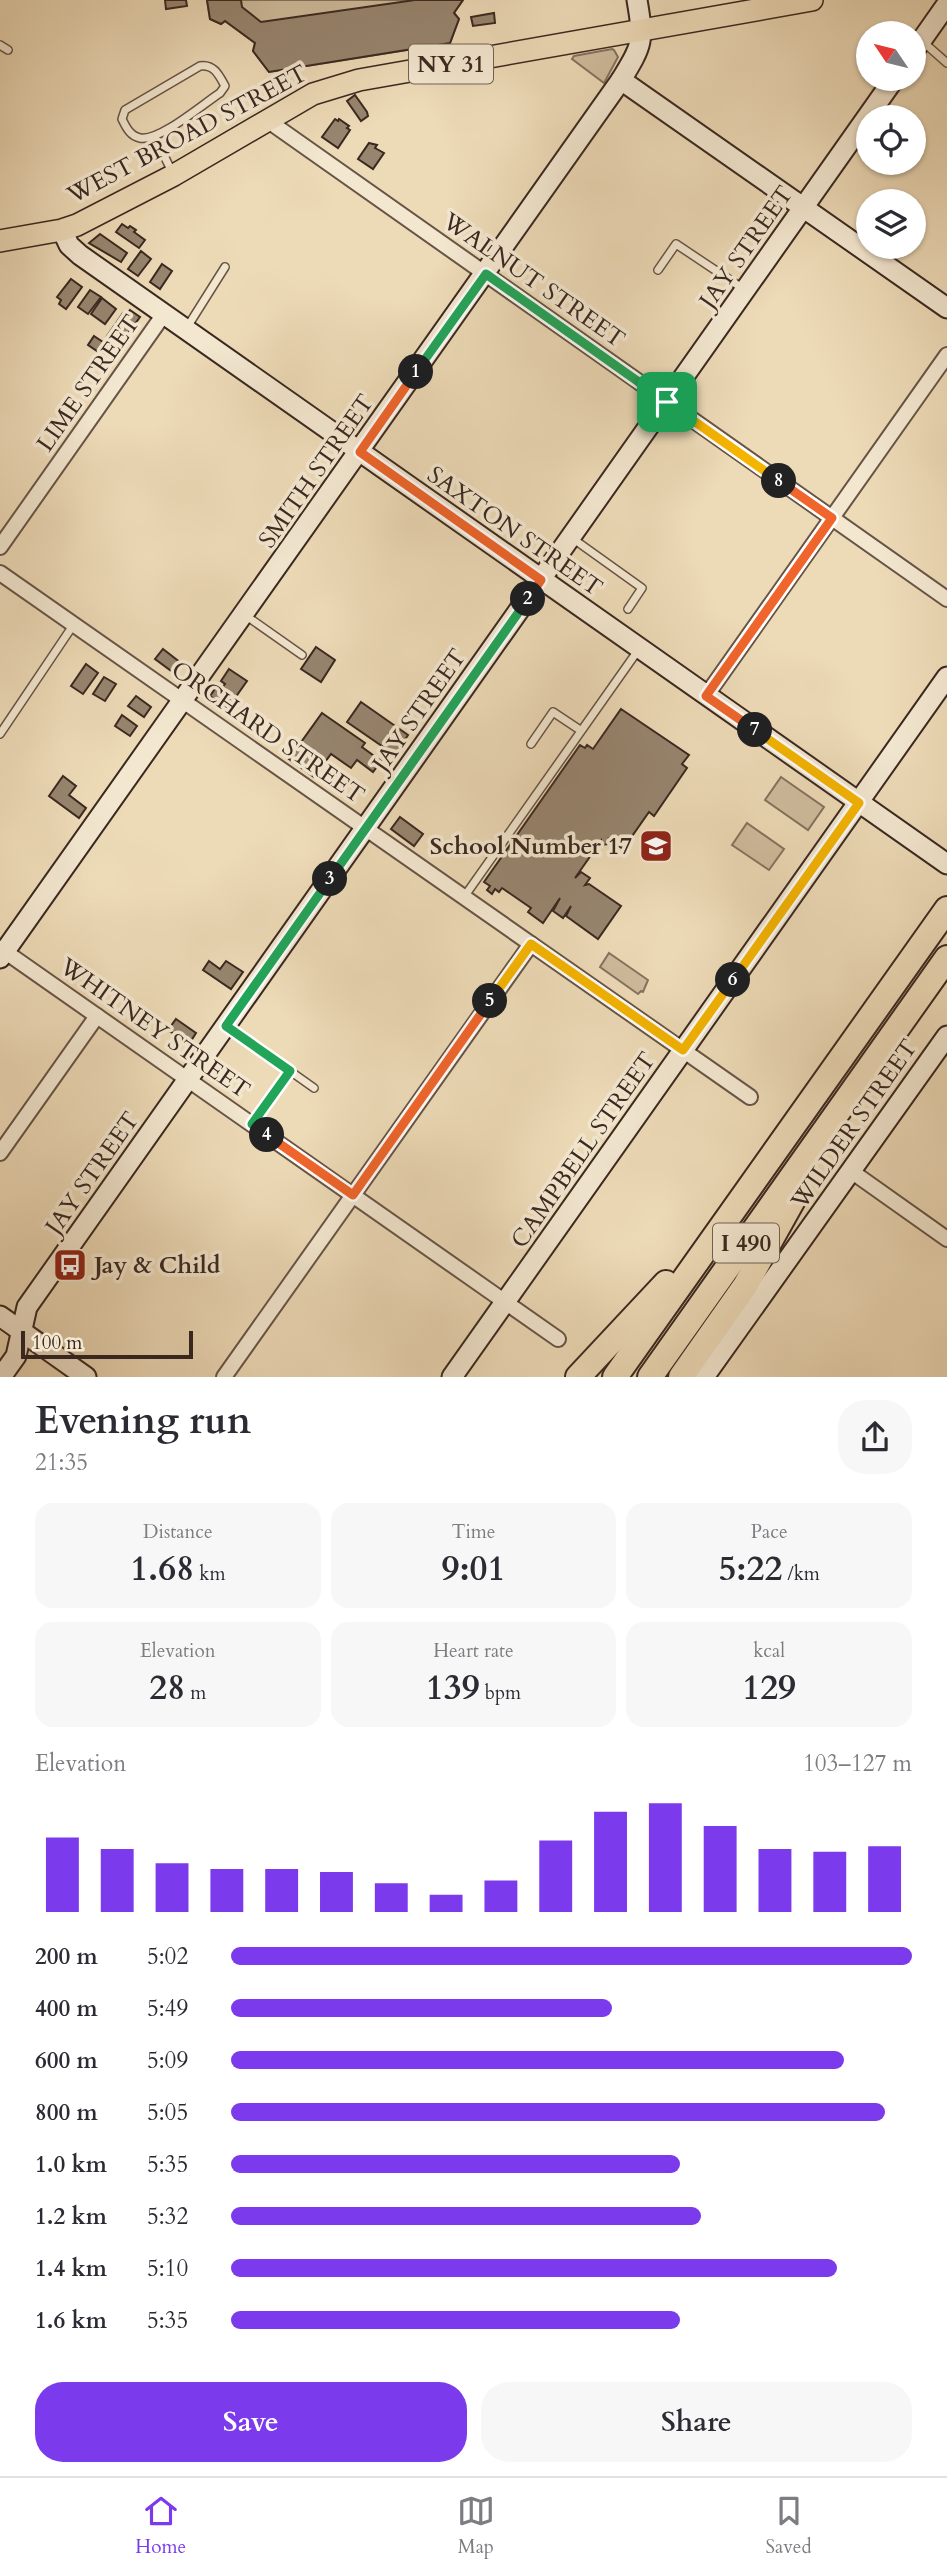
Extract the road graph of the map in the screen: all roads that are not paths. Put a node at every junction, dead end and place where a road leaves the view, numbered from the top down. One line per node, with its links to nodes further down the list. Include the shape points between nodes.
1 (637, 0): 4 (street, SMITH STREET)
2 (812, 0): 4 (main road, WEST BROAD STREET / NY 31)
3 (947, 4): 5 (street)
4 (642, 30): 10 (street, SMITH STREET, via 640,46); 12 (main road, WEST BROAD STREET / NY 31, via 341,84)
5 (926, 33)
6 (0, 45): 7 (lane)
7 (8, 50)
8 (926, 51): 9 (lane)
9 (947, 63)
10 (621, 80): 15 (street); 20 (street, SMITH STREET)
11 (886, 91): 15 (street, JAY STREET)
12 (267, 120): 14 (main road, WEST BROAD STREET / NY 31); 20 (street, WALNUT STREET)
13 (155, 137): 13 (lane, via 140,138 129,132 122,119 125,110 200,66 214,68 225,86 220,93); 14 (lane)
14 (173, 175): 16 (main road, WEST BROAD STREET / NY 31)
15 (804, 208): 21 (street, JAY STREET); 22 (street)
16 (62, 230): 17 (main road, WEST BROAD STREET / NY 31); 23 (street, SAXTON STREET, via 80,255)
17 (0, 241)
18 (225, 267): 24 (lane)
19 (657, 270): 21 (lane, via 676,244)
20 (486, 274): 26 (street, WALNUT STREET); 27 (street, SMITH STREET)
21 (746, 290): 26 (street, JAY STREET)
22 (947, 308)
23 (164, 314): 24 (street, SAXTON STREET); 30 (street, LIME STREET)
24 (185, 330): 27 (street, SAXTON STREET)
25 (947, 355): 28 (street)
26 (667, 402): 28 (street, WALNUT STREET); 29 (street, JAY STREET)
27 (360, 452): 32 (street, SAXTON STREET); 35 (street, SMITH STREET)
28 (832, 518): 33 (street, WALNUT STREET); 40 (street)
29 (571, 538): 32 (street, JAY STREET); 34 (lane, via 642,588)
30 (0, 547)
31 (0, 573): 36 (street, ORCHARD STREET)
32 (541, 580): 37 (street, SAXTON STREET); 46 (street, JAY STREET)
33 (947, 598)
34 (628, 609)
35 (245, 615): 38 (lane); 41 (street, SMITH STREET)
36 (74, 624): 41 (street, ORCHARD STREET); 43 (lane)
37 (639, 649): 40 (street, SAXTON STREET); 42 (lane)
38 (302, 655)
39 (947, 677): 45 (street, CAMPBELL STREET)
40 (706, 696): 45 (street, SAXTON STREET)
41 (184, 701): 46 (street, ORCHARD STREET); 51 (street, SMITH STREET)
42 (580, 730): 44 (lane, via 553,712); 48 (lane)
43 (0, 734)
44 (531, 744)
45 (859, 803): 47 (street, SAXTON STREET); 56 (street, CAMPBELL STREET)
46 (366, 828): 48 (street, ORCHARD STREET); 54 (street, JAY STREET)
47 (943, 861)
48 (464, 897): 50 (street, ORCHARD STREET)
49 (947, 909): 64 (highway, I 490)
50 (531, 944): 56 (street, ORCHARD STREET); 66 (street)
51 (2, 952): 53 (street, WHITNEY STREET)
52 (947, 958): 61 (highway, I 490)
53 (97, 1016): 58 (street, WHITNEY STREET); 63 (street)
54 (226, 1026): 57 (lane); 58 (street, JAY STREET)
55 (947, 1036): 65 (street, WILDER STREET)
56 (683, 1050): 60 (street, ORCHARD STREET); 68 (street, CAMPBELL STREET)
57 (290, 1071): 59 (lane); 62 (lane)
58 (188, 1080): 62 (street, WHITNEY STREET); 70 (street, JAY STREET, via 27,1307)
59 (314, 1088)
60 (750, 1097)
61 (842, 1108): 78 (highway, I 490); 79 (highway, via 758,1266)
62 (252, 1124): 66 (street, WHITNEY STREET)
63 (0, 1153)
64 (766, 1164): 76 (highway, via 679,1269); 77 (highway, I 490)
65 (851, 1171): 67 (street); 80 (street, WILDER STREET)
66 (353, 1195): 68 (street, WHITNEY STREET); 74 (street)
67 (947, 1239)
68 (505, 1302): 71 (street, WHITNEY STREET); 75 (street, CAMPBELL STREET)
69 (0, 1316): 70 (street)
70 (21, 1331): 72 (street, JAY STREET, via 16,1356); 73 (street)
71 (558, 1339)
72 (2, 1377)
73 (86, 1377)
74 (224, 1377)
75 (453, 1377)
76 (578, 1377)
77 (615, 1377)
78 (650, 1377)
79 (681, 1377)
80 (704, 1377)

